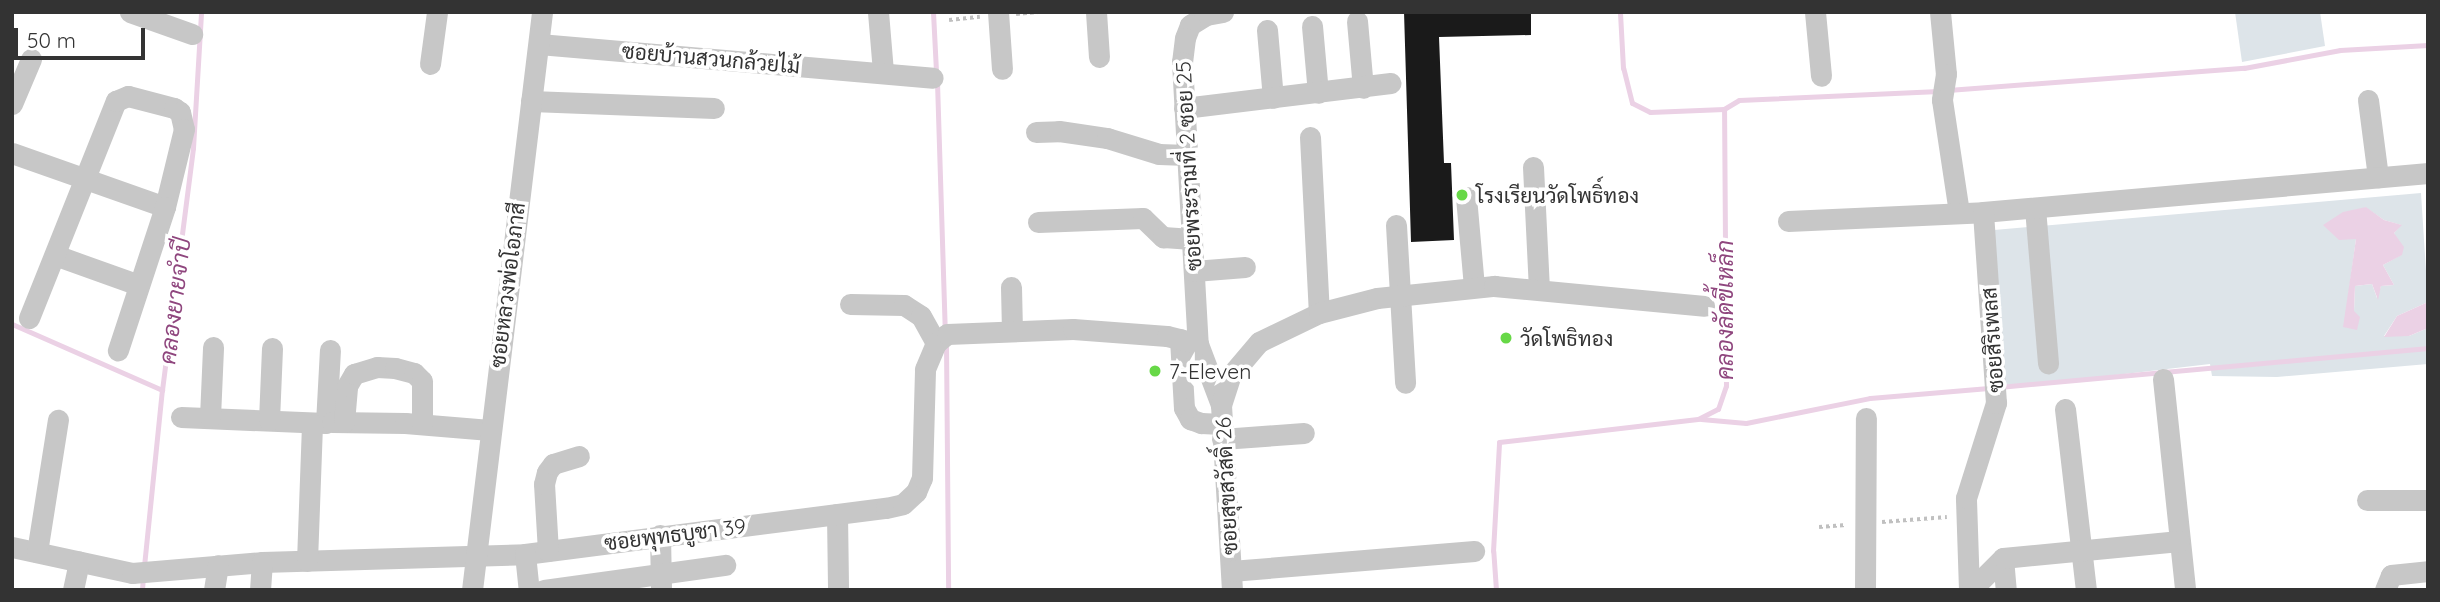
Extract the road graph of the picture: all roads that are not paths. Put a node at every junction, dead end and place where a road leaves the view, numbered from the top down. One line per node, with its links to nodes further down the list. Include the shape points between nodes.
1 (130, 12): 13 (street)
2 (437, 12): 17 (street)
3 (542, 12): 14 (street, ซอยหลวงพ่อโอภาสี)
4 (878, 12): 19 (street)
5 (998, 12): 18 (street)
6 (1096, 12): 15 (street)
7 (1223, 12): 30 (street, ซอยพระรามที่ 2 ซอย 25, via 1195,19 1185,37)
8 (1815, 12): 20 (street)
9 (1940, 12): 42 (street, via 1946,74 1942,100)
10 (1357, 21): 23 (street)
11 (1312, 26): 24 (street)
12 (1267, 30): 25 (street)
13 (192, 34)
14 (539, 44): 19 (street, ซอยบ้านสวนกล้วยไม้); 27 (street, ซอยหลวงพ่อโอภาสี)
15 (1099, 57)
16 (31, 59): 28 (street)
17 (430, 64)
18 (1002, 69)
19 (883, 72): 21 (street, ซอยบ้านสวนกล้วยไม้)
20 (1821, 76)
21 (933, 78)
22 (1390, 83): 23 (street)
23 (1363, 88): 24 (street)
24 (1318, 93): 25 (street)
25 (1273, 98): 30 (street)
26 (2368, 100): 37 (street)
27 (531, 102): 29 (street); 79 (street, ซอยหลวงพ่อโอภาสี)
28 (12, 104)
29 (714, 108)
30 (1184, 108): 34 (street, ซอยพระรามที่ 2 ซอย 25)
31 (1036, 132): 34 (street, via 1107,138 1159,154)
32 (1310, 136): 58 (street)
33 (12, 153): 38 (street)
34 (1187, 155): 47 (street, ซอยพระรามที่ 2 ซอย 25)
35 (1533, 167): 54 (street)
36 (2428, 173): 37 (street)
37 (2378, 177): 41 (street)
38 (83, 180): 40 (street); 40 (street, via 116,101 128,96 174,108 184,129); 48 (street)
39 (1466, 197): 53 (street)
40 (165, 207): 51 (street)
41 (2035, 208): 43 (street); 67 (street)
42 (1959, 212): 43 (street); 44 (street)
43 (1983, 212): 111 (street, ซอยสิริเพลส, via 1996,403 1966,498)
44 (1788, 221)
45 (1038, 222): 47 (street, via 1143,218 1163,237)
46 (1396, 225): 55 (street)
47 (1192, 239): 50 (street, ซอยพระรามที่ 2 ซอย 25)
48 (55, 255): 51 (street); 59 (street)
49 (1245, 267): 50 (street)
50 (1194, 271): 61 (street, ซอยพระรามที่ 2 ซอย 25)
51 (139, 285): 65 (street)
52 (1011, 287): 60 (street)
53 (1474, 287): 54 (street); 55 (street)
54 (1539, 290): 57 (street)
55 (1401, 293): 58 (street); 69 (street)
56 (849, 304): 62 (street, via 904,305 921,316)
57 (1704, 306)
58 (1319, 313): 76 (street, via 1259,342 1231,375)
59 (29, 318)
60 (1012, 330): 61 (street, via 1073,329); 62 (street, via 959,331)
61 (1189, 341): 76 (street, ซอยสุขสวัสดิ์ 26); 76 (street, ซอยพระรามที่ 2 ซอย 25, via 1184,408 1190,419)
62 (936, 343): 84 (street, ซอยพุทธบูชา 39, via 925,369 924,460 916,492 903,504 886,509)
63 (213, 346): 72 (street)
64 (271, 348): 75 (street)
65 (118, 349)
66 (330, 350): 77 (street)
67 (2048, 363)
68 (2163, 379): 86 (street)
69 (1405, 383)
70 (2065, 409): 90 (street)
71 (181, 417): 72 (street)
72 (210, 417): 75 (street)
73 (1866, 418): 110 (street)
74 (58, 420): 91 (street)
75 (270, 420): 77 (street)
76 (1222, 422): 80 (street); 101 (street, ซอยสุขสวัสดิ์ 26)
77 (327, 423): 78 (street); 78 (street, via 354,374 377,367 414,373 422,381); 95 (street)
78 (422, 425): 79 (street)
79 (490, 430): 93 (street, ซอยหลวงพ่อโอภาสี)
80 (1304, 433)
81 (579, 456): 88 (street, via 553,464 547,472)
82 (2367, 500): 83 (street)
83 (2428, 500)
84 (837, 514): 85 (street, ซอยพุทธบูชา 39); 109 (street)
85 (660, 535): 88 (street, ซอยพุทธบูชา 39); 102 (street)
86 (2179, 541): 90 (street); 114 (street)
87 (12, 547): 91 (street, ซอยพุทธบูชา 39)
88 (548, 551): 92 (street, ซอยพุทธบูชา 39)
89 (1474, 551): 101 (street)
90 (2081, 551): 94 (street); 113 (street)
91 (37, 552): 96 (street, ซอยพุทธบูชา 39)
92 (525, 554): 93 (street, ซอยพุทธบูชา 39); 107 (street)
93 (475, 557): 95 (street, ซอยพุทธบูชา 39); 106 (street, ซอยหลวงพ่อโอภาสี)
94 (2003, 558): 111 (street, ซอยสิริเพลส); 112 (street)
95 (307, 561): 97 (street, ซอยพุทธบูชา 39)
96 (79, 562): 98 (street, ซอยพุทธบูชา 39, via 132,573); 103 (street)
97 (262, 562): 98 (street, ซอยพุทธบูชา 39); 105 (street)
98 (218, 565): 104 (street)
99 (725, 565): 102 (street)
100 (2428, 571): 115 (street, via 2391,575)
101 (1231, 580)
102 (661, 583): 108 (street)
103 (73, 590)
104 (215, 590)
105 (260, 590)
106 (472, 590)
107 (529, 590)
108 (544, 590)
109 (838, 590)
110 (1865, 590)
111 (1970, 590)
112 (2006, 590)
113 (2086, 590)
114 (2185, 590)
115 (2385, 590)

